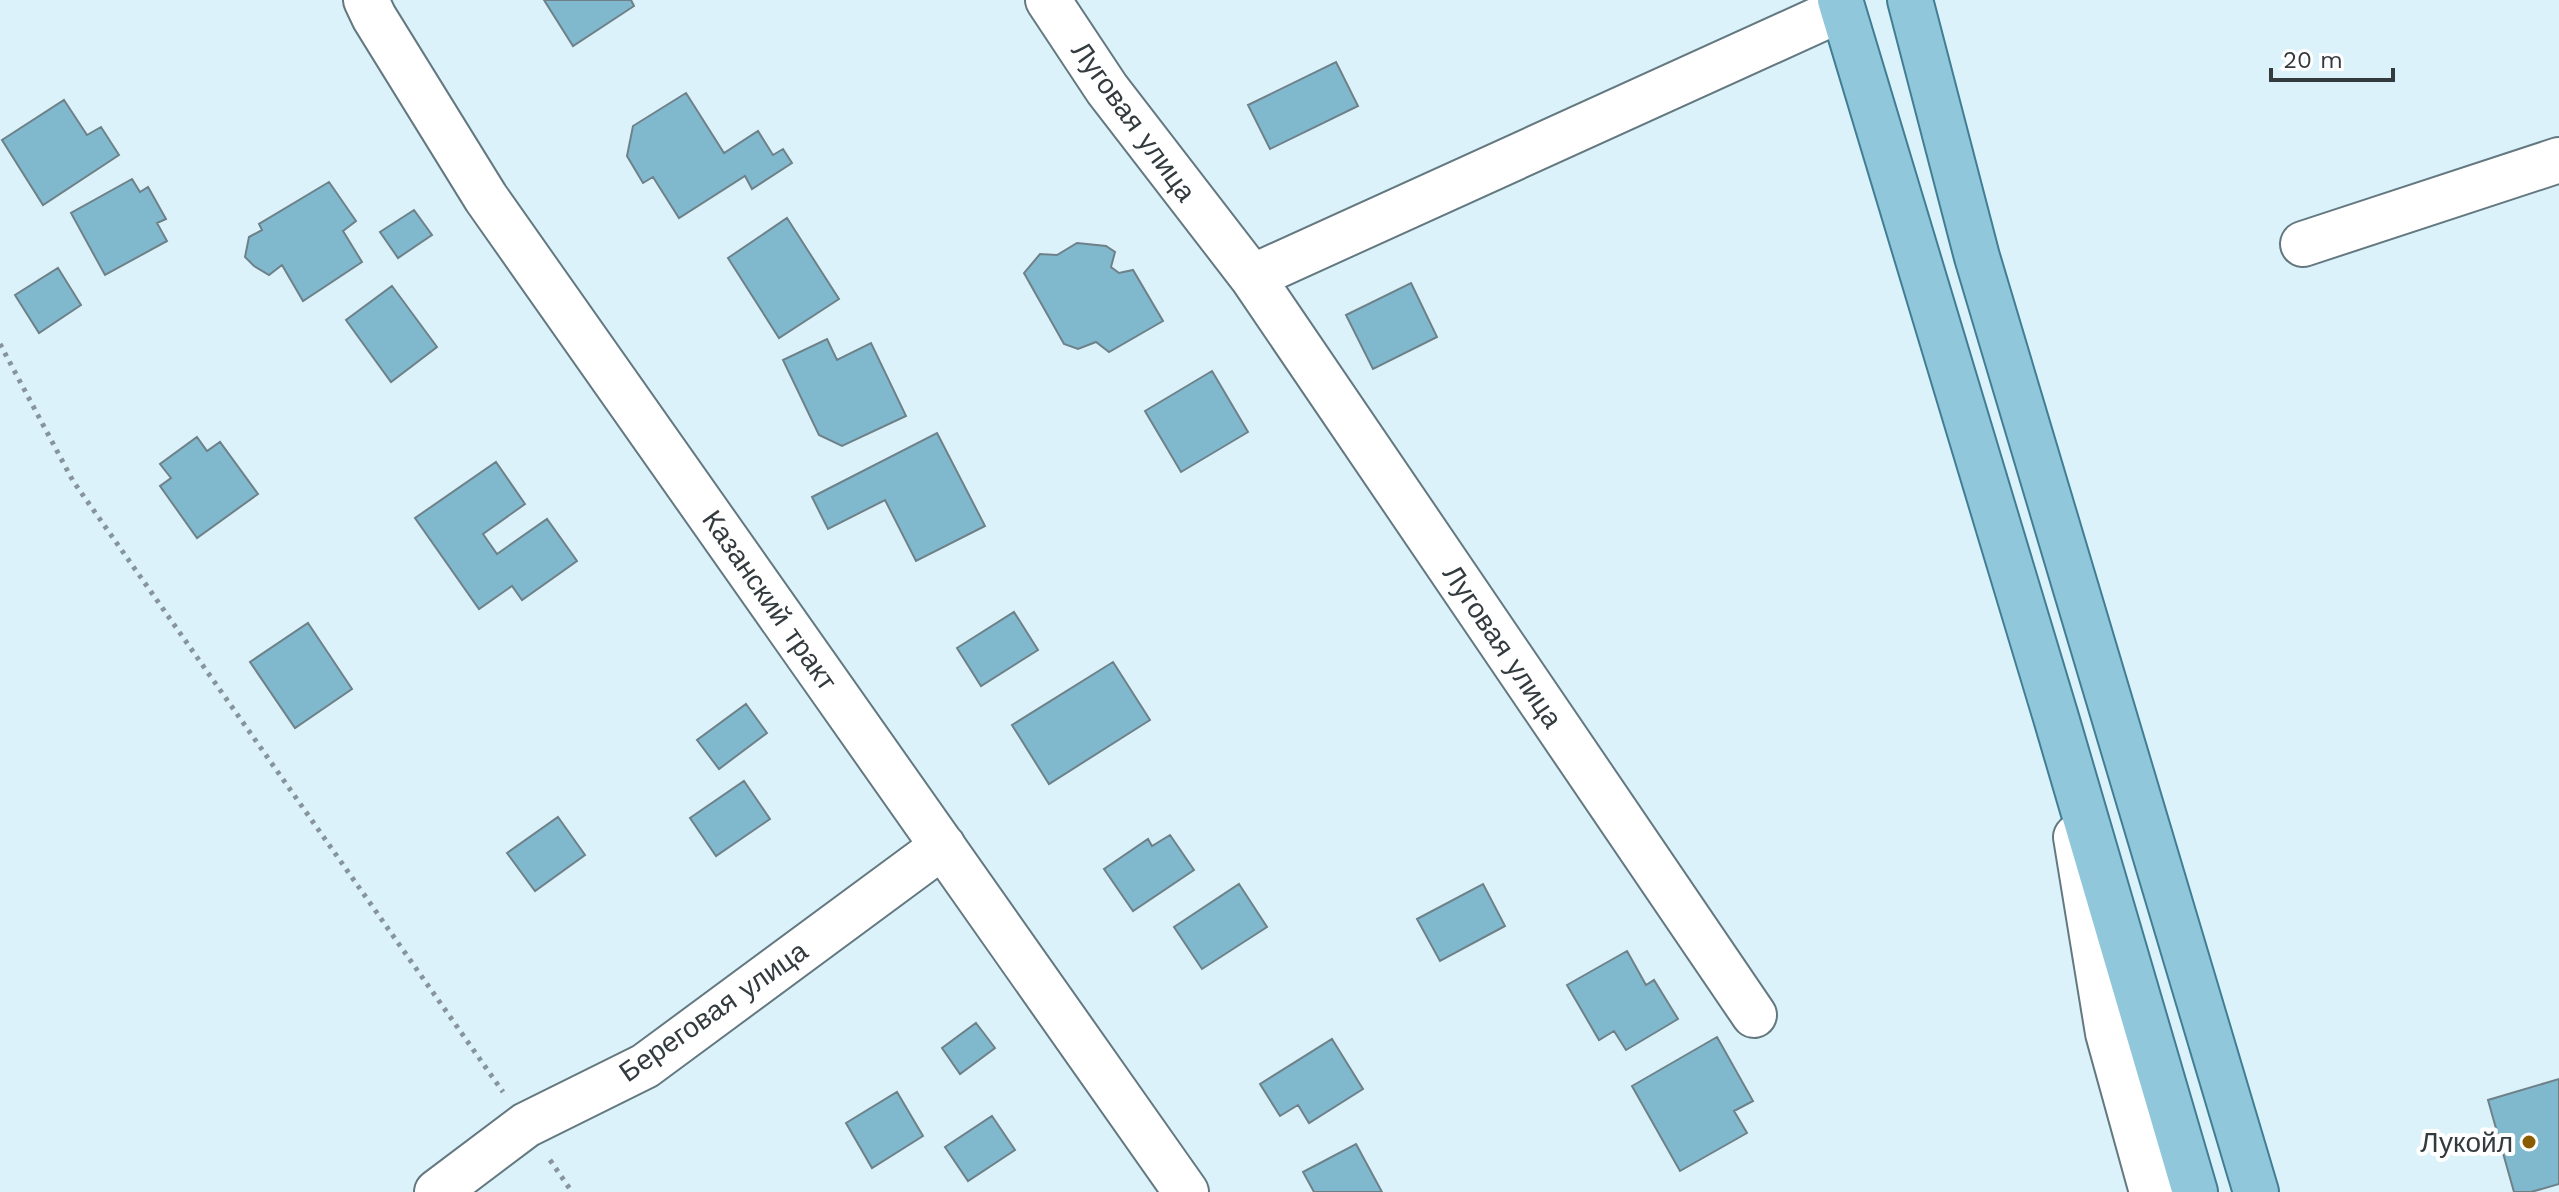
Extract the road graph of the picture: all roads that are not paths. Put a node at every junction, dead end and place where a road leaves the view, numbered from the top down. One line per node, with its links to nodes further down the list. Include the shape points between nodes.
1 (366, 0): 9 (street, Казанский тракт, via 486,198)
2 (1048, 0): 7 (street, Луговая улица, via 1107,89)
3 (1910, 0): 15 (main road, via 1977,257)
4 (1841, 4): 7 (street); 8 (main road)
5 (2559, 160): 6 (street)
6 (2303, 244)
7 (1252, 277): 10 (street, Луговая улица)
8 (2057, 721): 13 (street, via 2108,1033); 14 (main road)
9 (943, 846): 11 (street, Береговая улица, via 645,1066 526,1125); 12 (street, Казанский тракт)
10 (1754, 1015)
11 (437, 1192)
12 (1186, 1192)
13 (2152, 1192)
14 (2195, 1192)
15 (2256, 1192)

